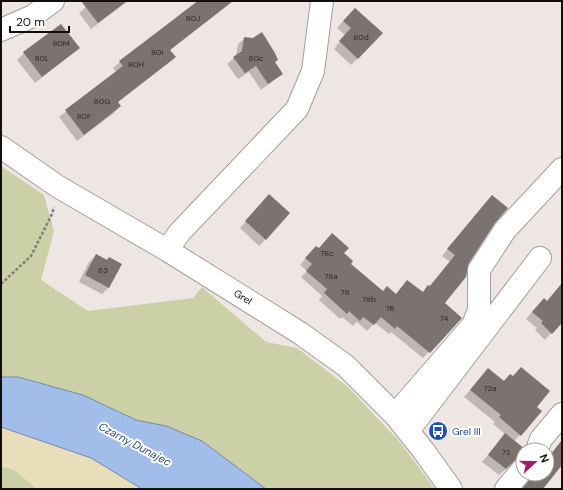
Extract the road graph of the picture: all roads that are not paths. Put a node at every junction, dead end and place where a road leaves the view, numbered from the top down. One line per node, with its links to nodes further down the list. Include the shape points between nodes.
1 (53, 1): 3 (street, via 33,16)
2 (322, 1): 6 (street, via 313,71 297,109 180,232)
3 (1, 30)
4 (1, 146): 6 (street, Grel, via 57,186)
5 (562, 169): 9 (street, via 505,230 479,270 479,310 473,325)
6 (167, 250): 9 (street, Grel, via 300,333 346,366)
7 (540, 258): 9 (street)
8 (562, 414): 10 (street)
9 (402, 423): 12 (street, Grel)
10 (541, 442)
11 (515, 478): 13 (street)
12 (451, 489)
13 (506, 489)

